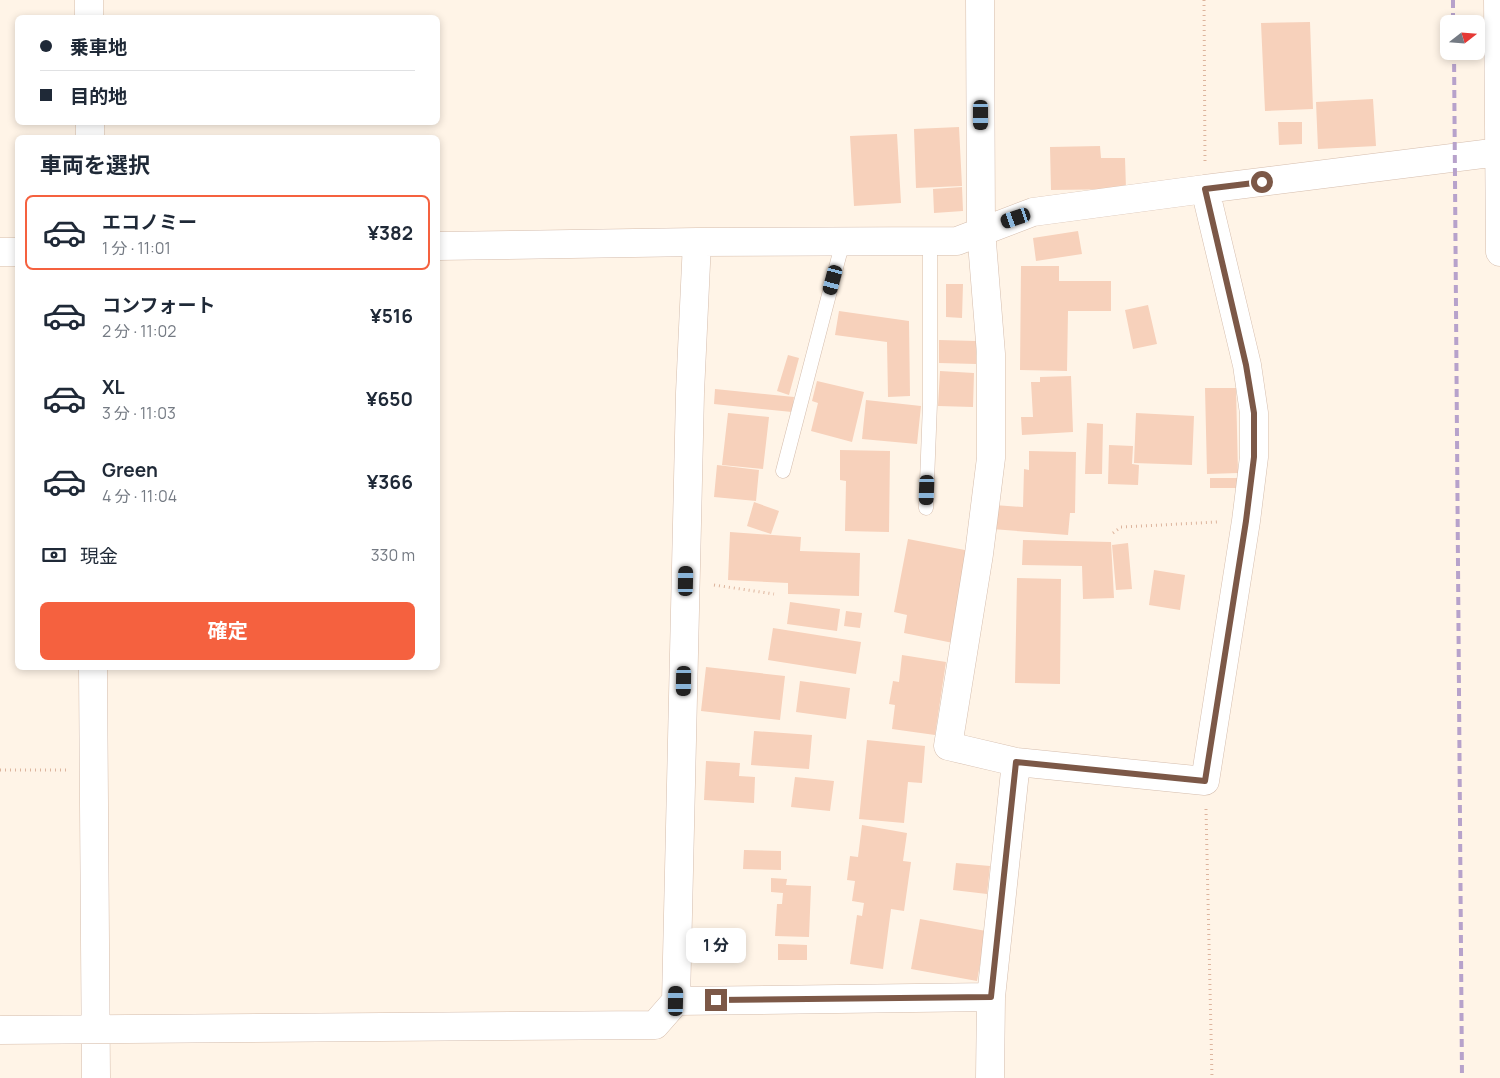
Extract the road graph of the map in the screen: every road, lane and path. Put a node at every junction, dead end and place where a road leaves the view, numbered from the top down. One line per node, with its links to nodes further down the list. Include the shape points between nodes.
1 (89, 0): 5 (street)
2 (980, 0): 8 (street)
3 (1204, 0): 7 (path)
4 (1498, 0): 6 (street)
5 (89, 15)
6 (1499, 152): 7 (street); 15 (street)
7 (1205, 189): 8 (street, via 1033,212); 18 (street, via 1254,413 1254,457)
8 (982, 230): 10 (street, via 957,241); 23 (street, via 991,354 991,458 948,746)
9 (843, 241): 10 (street); 11 (street); 16 (lane)
10 (930, 241): 17 (lane)
11 (697, 242): 12 (street); 20 (street)
12 (440, 246)
13 (0, 252): 14 (street)
14 (15, 252)
15 (1500, 252)
16 (783, 471)
17 (926, 508)
18 (1246, 521): 19 (path, via 1121,527); 26 (street)
19 (1113, 533)
20 (686, 581): 21 (path); 28 (street)
21 (774, 594)
22 (93, 670): 25 (street)
23 (1016, 762): 26 (street); 27 (street)
24 (0, 770): 25 (path)
25 (94, 770): 30 (street)
26 (1205, 781): 33 (path)
27 (991, 997): 28 (street); 32 (street)
28 (676, 1001): 30 (street, via 655,1025)
29 (0, 1030): 30 (street)
30 (96, 1030): 31 (street)
31 (96, 1078)
32 (990, 1078)
33 (1212, 1078)

